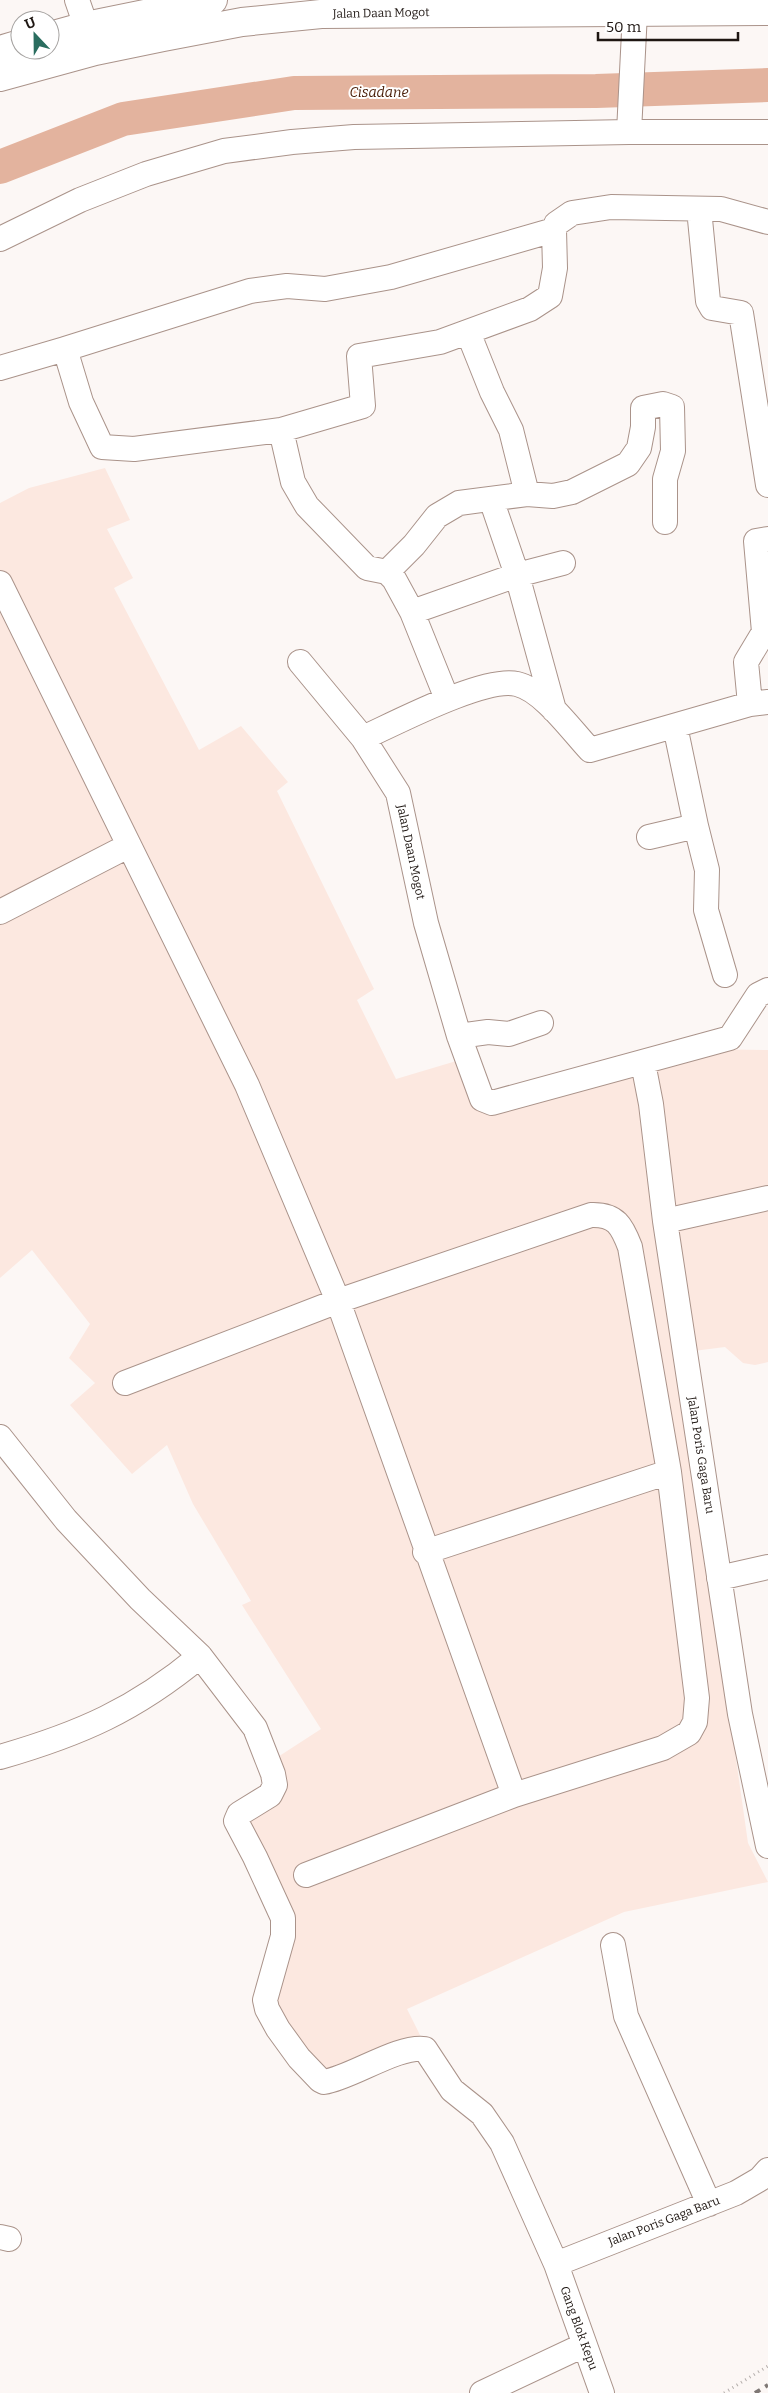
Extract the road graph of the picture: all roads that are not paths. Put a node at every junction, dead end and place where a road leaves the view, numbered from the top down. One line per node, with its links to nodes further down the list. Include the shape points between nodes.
1 (77, 0): 6 (street)
2 (213, 0): 6 (highway)
3 (321, 7): 5 (highway, Jalan Daan Mogot); 8 (highway, Jalan Daan Mogot, via 95,51)
4 (768, 11): 5 (highway, Jalan Daan Mogot)
5 (636, 12): 9 (street)
6 (86, 26): 7 (highway)
7 (60, 33)
8 (0, 77)
9 (630, 125): 10 (street); 14 (street, via 354,137 224,151 146,174 80,200)
10 (768, 132)
11 (699, 209): 12 (street, via 721,210); 13 (street, via 611,207 572,213 556,224); 19 (street, via 708,301 712,308 741,313)
12 (768, 222)
13 (554, 230): 15 (street, via 555,268 550,296 530,310); 16 (street, via 390,277 326,289 287,286 250,291)
14 (0, 239)
15 (468, 332): 18 (street, via 440,342 359,356 363,406); 20 (street, via 511,430)
16 (65, 349): 17 (street); 18 (street, via 81,402 102,447 134,449)
17 (0, 368)
18 (281, 430): 25 (street, via 293,482 307,506 367,568)
19 (768, 485)
20 (527, 494): 21 (street); 22 (street, via 546,496 572,492 628,464 638,448 643,408 670,405 674,451 664,479)
21 (491, 499): 25 (street, via 459,503 438,516); 26 (street)
22 (665, 522)
23 (768, 539): 31 (street, via 756,541 764,632 746,662)
24 (563, 563): 26 (street)
25 (387, 572): 28 (street)
26 (517, 575): 28 (street); 32 (street)
27 (0, 583): 37 (street)
28 (412, 612): 30 (street)
29 (300, 662): 34 (street, Jalan Daan Mogot)
30 (447, 699): 32 (street, via 500,682 518,684 540,696); 34 (street)
31 (759, 703): 33 (street)
32 (554, 712): 33 (street, via 590,750)
33 (675, 726): 35 (street)
34 (364, 738): 42 (street, Jalan Daan Mogot, via 398,794 426,923)
35 (696, 826): 36 (street); 39 (street, via 707,870 706,910)
36 (649, 837)
37 (128, 846): 38 (street); 46 (street, via 247,1086)
38 (0, 912)
39 (725, 975)
40 (768, 990): 43 (street, Jalan Daan Mogot, via 758,995 730,1038)
41 (541, 1024): 42 (street, via 509,1034 488,1032)
42 (459, 1036): 43 (street, Jalan Daan Mogot, via 482,1099 492,1103)
43 (643, 1063): 45 (street, Jalan Poris Gaga Baru)
44 (768, 1198): 45 (street)
45 (665, 1221): 52 (street, Jalan Poris Gaga Baru)
46 (338, 1301): 47 (street); 49 (street, via 591,1215 604,1215 617,1222 630,1247); 50 (street)
47 (125, 1384)
48 (0, 1437): 53 (street, via 66,1520 140,1599)
49 (669, 1472): 50 (street); 55 (street, via 697,1698 695,1722 689,1733 663,1748)
50 (426, 1552): 55 (street)
51 (768, 1567): 52 (street)
52 (719, 1578): 56 (street, Jalan Poris Gaga Baru, via 740,1714)
53 (200, 1656): 54 (street, via 175,1677 102,1722 66,1737); 61 (street, Gang Blok Kepu, via 255,1728 273,1774 275,1786 270,1795 239,1814 236,1821 283,1918 283,1936 265,2000 278,2029 299,2058 324,2082 380,2060 425,2048 452,2090 492,2125)
54 (0, 1757)
55 (514, 1795): 57 (street)
56 (768, 1846)
57 (306, 1875)
58 (612, 1945): 60 (street, via 626,2016)
59 (768, 2170): 60 (street, Jalan Poris Gaga Baru, via 760,2179 736,2193)
60 (708, 2204): 61 (street, Jalan Poris Gaga Baru)
61 (556, 2264): 62 (street, Gang Blok Kepu)
62 (584, 2345): 63 (street); 64 (street, Gang Blok Kepu)
63 (482, 2393)
64 (602, 2393)

